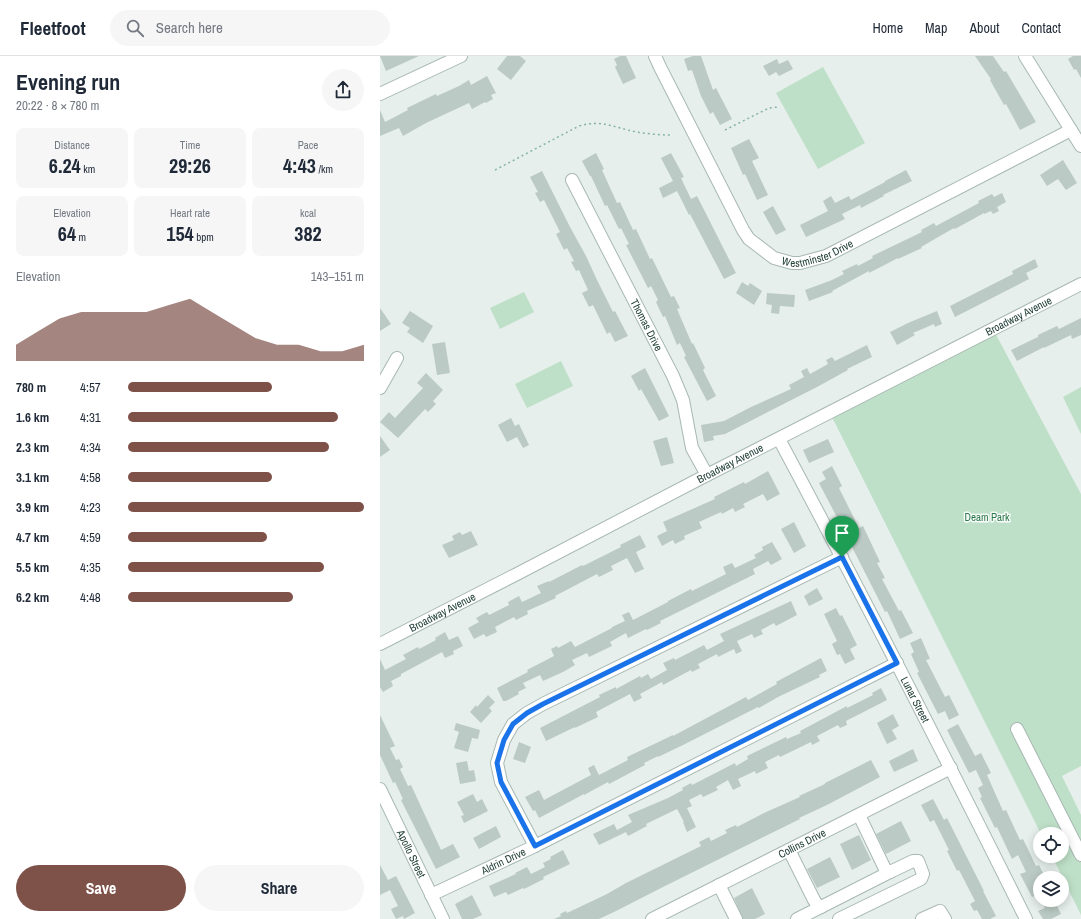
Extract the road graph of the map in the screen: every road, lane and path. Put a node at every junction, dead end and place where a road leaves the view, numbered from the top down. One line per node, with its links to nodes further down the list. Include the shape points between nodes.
1 (461, 56): 4 (street)
2 (655, 56): 7 (street, Westminster Drive, via 749,239 774,258 792,263 826,256)
3 (1025, 56): 7 (street)
4 (380, 94)
5 (778, 107): 6 (path, via 769,108)
6 (725, 130)
7 (1071, 130): 9 (street)
8 (671, 135): 10 (path, via 636,132 603,123 590,123 579,126)
9 (1081, 146)
10 (495, 170)
11 (572, 180): 16 (street, Thomas Drive, via 683,400 692,448)
12 (1081, 284): 15 (street, Broadway Avenue)
13 (397, 358): 14 (street)
14 (380, 388)
15 (779, 439): 16 (street, Broadway Avenue); 17 (street, Lunar Street)
16 (707, 475): 18 (street, Broadway Avenue)
17 (842, 557): 19 (street, Lunar Street); 24 (street, via 543,704 513,724 504,740 497,763 501,782)
18 (380, 644)
19 (897, 663): 21 (street, Lunar Street); 24 (street, Aldrin Drive)
20 (1017, 729): 26 (street)
21 (951, 768): 23 (street, Collins Drive); 38 (street, Lunar Street)
22 (380, 789): 29 (street, Apollo Street)
23 (859, 815): 25 (street, Collins Drive); 27 (street, via 885,869)
24 (535, 846): 29 (street, Aldrin Drive)
25 (789, 850): 28 (street, Collins Drive); 30 (street, via 814,900)
26 (1081, 855)
27 (890, 872): 30 (street); 36 (street, via 918,861 923,874 921,879)
28 (719, 885): 33 (street, Collins Drive); 34 (street)
29 (431, 895): 32 (street, Apollo Street)
30 (821, 907): 35 (street)
31 (942, 915): 37 (street)
32 (443, 919)
33 (652, 919)
34 (736, 919)
35 (797, 919)
36 (839, 919)
37 (922, 919)
38 (1026, 919)

